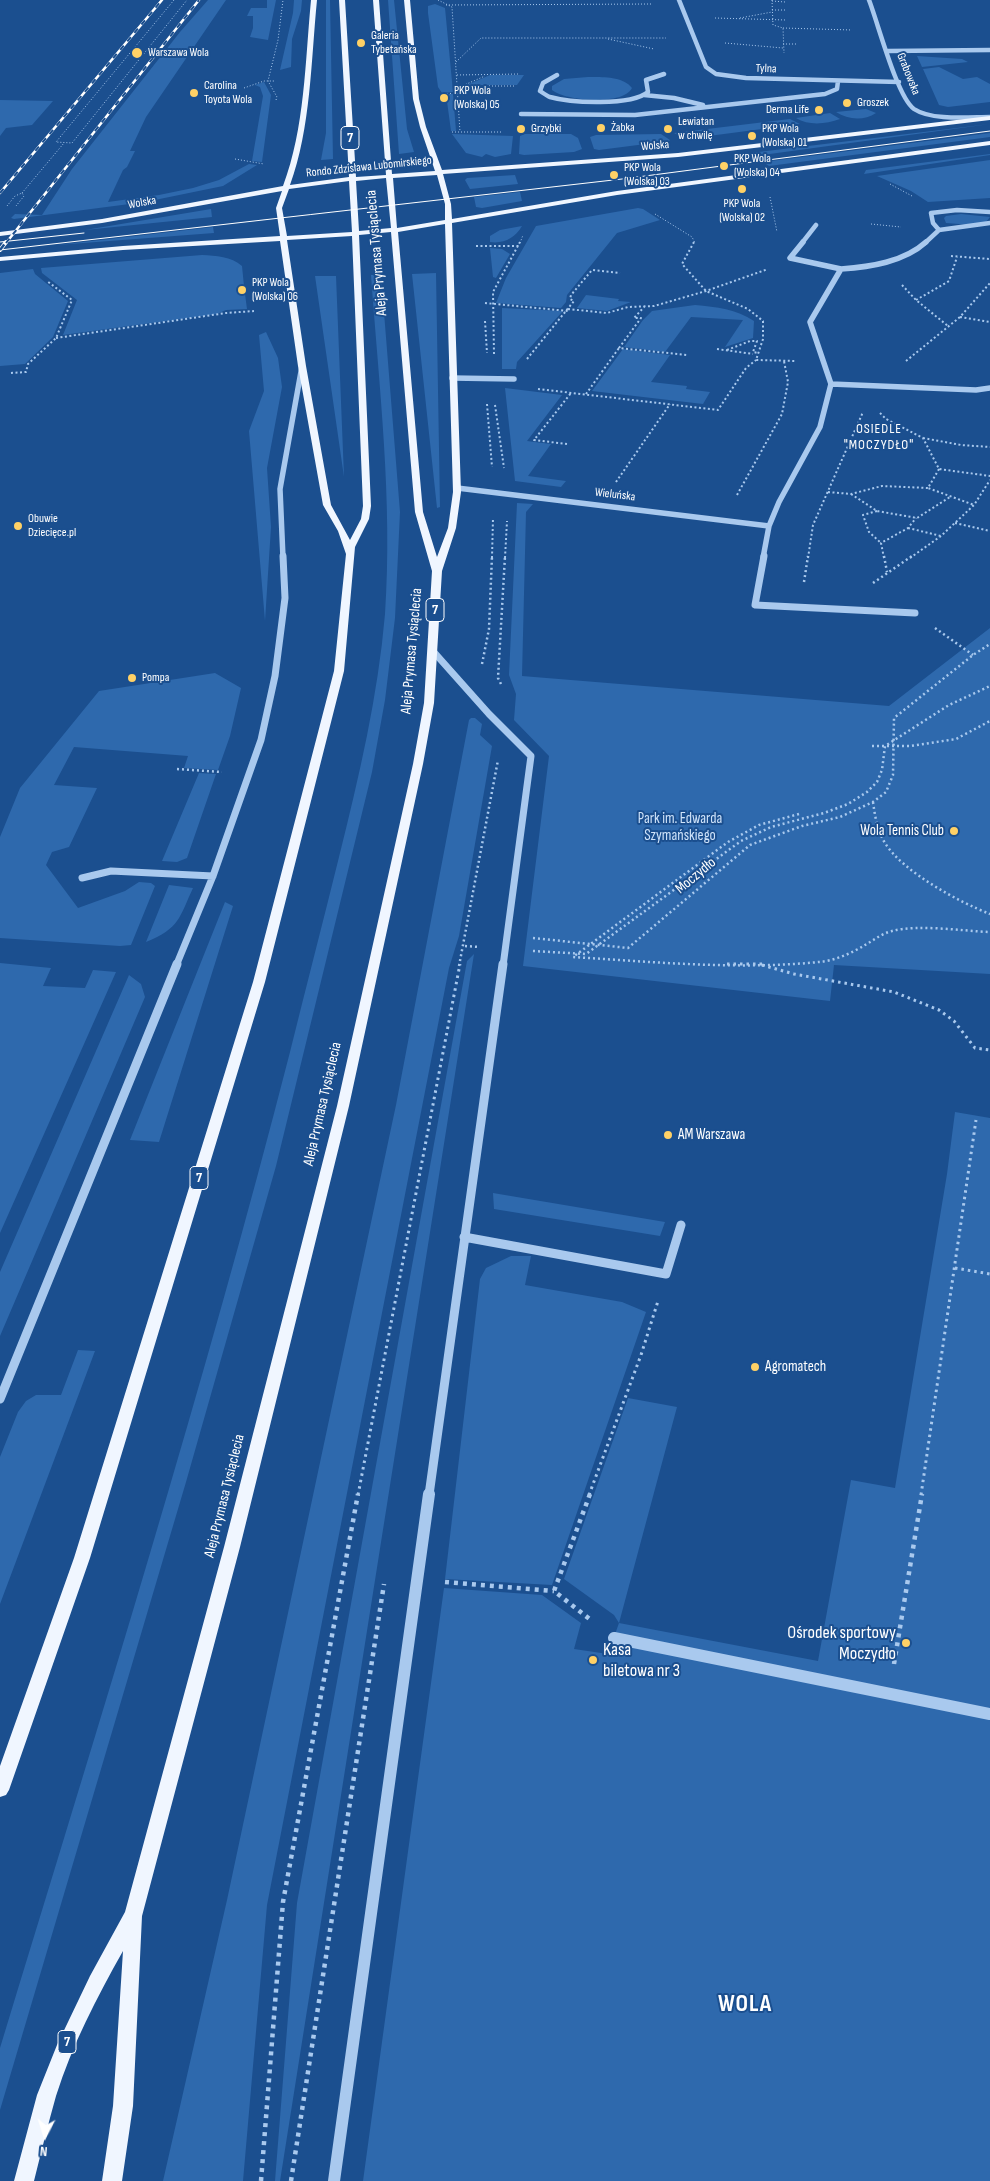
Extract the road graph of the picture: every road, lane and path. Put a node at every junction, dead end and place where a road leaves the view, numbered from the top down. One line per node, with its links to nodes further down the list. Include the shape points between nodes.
1 (174, 0): 51 (path, via 56,142)
2 (187, 0): 51 (path, via 72,143)
3 (282, 0): 36 (path, via 278,40)
4 (314, 0): 59 (main road, via 300,138)
5 (342, 0): 138 (main road, Aleja Prymasa Tysiąclecia / 7, via 367,506)
6 (376, 0): 139 (main road, Aleja Prymasa Tysiąclecia / 7, via 419,512)
7 (407, 0): 57 (main road, via 416,99)
8 (438, 0): 14 (path)
9 (679, 0): 16 (street, Tylna)
10 (870, 0): 29 (street, Grabowska)
11 (772, 1): 12 (path)
12 (785, 2)
13 (654, 4): 14 (path)
14 (446, 5): 30 (path, via 452,7)
15 (786, 10): 17 (path)
16 (686, 18): 17 (path); 23 (street, Tylna)
17 (739, 19): 18 (path)
18 (786, 20)
19 (783, 28): 20 (path)
20 (857, 30)
21 (601, 38): 22 (path); 27 (path); 30 (path, via 481,38)
22 (667, 38)
23 (696, 44): 26 (path); 38 (street, Tylna, via 706,67 716,74)
24 (783, 44): 25 (path)
25 (797, 44)
26 (784, 48)
27 (656, 50)
28 (990, 50): 29 (street)
29 (888, 51): 39 (street, Grabowska)
30 (456, 62): 33 (path)
31 (528, 74): 34 (path); 35 (path); 41 (path, via 519,86)
32 (664, 74): 45 (lane, via 646,80 648,92)
33 (456, 75): 34 (path); 40 (path)
34 (488, 75): 41 (path)
35 (557, 75): 45 (lane, via 543,83 540,91 549,97 618,101)
36 (268, 81): 37 (path); 42 (path); 46 (path, via 277,97)
37 (275, 81)
38 (838, 81): 39 (street, Tylna); 47 (street, via 837,89 825,94)
39 (899, 82): 49 (street, Grabowska, via 912,108 922,113)
40 (457, 86): 41 (path); 43 (path)
41 (462, 86)
42 (244, 88)
43 (458, 93): 44 (path); 50 (path)
44 (436, 94)
45 (644, 95): 47 (street)
46 (276, 106)
47 (711, 107): 48 (street, via 635,115)
48 (521, 114)
49 (990, 117): 57 (main road, Wolska, via 678,155)
50 (460, 132)
51 (64, 142): 61 (path)
52 (990, 143): 67 (main road, via 676,185)
53 (235, 159): 55 (path)
54 (268, 162): 56 (path)
55 (260, 163)
56 (258, 168)
57 (440, 172): 59 (main road, Rondo Zdzisława Lubomirskiego, via 325,181); 67 (main road, Rondo Zdzisława Lubomirskiego, via 448,204)
58 (885, 182): 66 (path, via 908,192)
59 (286, 188): 73 (main road, Wolska, via 110,220); 74 (main road, Rondo Zdzisława Lubomirskiego, via 280,208)
60 (769, 189): 78 (path, via 774,224)
61 (22, 193): 62 (path, via 24,196); 63 (path)
62 (19, 203)
63 (5, 208)
64 (651, 211): 85 (path, via 692,237 695,243 682,264)
65 (990, 212): 66 (street, via 957,210)
66 (932, 213): 72 (street, via 933,223)
67 (447, 221): 74 (main road, via 378,232); 106 (main road, Rondo Zdzisława Lubomirskiego)
68 (990, 223): 72 (street)
69 (872, 224): 71 (path)
70 (816, 225): 78 (street)
71 (893, 226)
72 (939, 230): 80 (street, via 917,250)
73 (0, 234)
74 (283, 238): 79 (main road); 104 (main road, Rondo Zdzisława Lubomirskiego)
75 (476, 246): 76 (path)
76 (519, 246)
77 (958, 257): 86 (path, via 949,281)
78 (790, 258): 81 (street); 85 (path, via 754,275)
79 (0, 259)
80 (873, 265): 81 (street); 86 (path, via 895,277)
81 (841, 269): 103 (street, via 810,322)
82 (620, 273): 89 (path, via 592,270 570,295 574,301)
83 (45, 279): 94 (path, via 72,300)
84 (990, 283): 91 (path)
85 (706, 291): 88 (path); 98 (path, via 748,309 763,321 763,339)
86 (916, 300): 93 (path)
87 (485, 303): 89 (path)
88 (645, 306): 89 (path, via 607,313); 95 (path, via 634,318 641,318)
89 (568, 310): 100 (path)
90 (254, 311): 94 (path, via 226,312)
91 (960, 317): 92 (path); 93 (path)
92 (990, 322)
93 (948, 326): 109 (path)
94 (56, 338): 105 (path, via 28,364 26,372)
95 (619, 348): 99 (path); 113 (path)
96 (717, 349): 97 (path)
97 (727, 350): 98 (path); 98 (path, via 757,341 753,352)
98 (758, 353): 101 (path)
99 (687, 356)
100 (526, 360)
101 (756, 360): 102 (path); 115 (path, via 746,368 718,410)
102 (784, 361): 103 (path); 128 (path, via 788,382 782,414)
103 (824, 362): 108 (street)
104 (302, 366): 138 (main road, Rondo Zdzisława Lubomirskiego, via 327,504); 157 (street, via 280,488 284,598 274,676 261,740)
105 (11, 373)
106 (452, 378): 107 (street); 122 (main road, Rondo Zdzisława Lubomirskiego)
107 (514, 379)
108 (831, 384): 109 (street); 133 (street, via 820,427)
109 (876, 386): 111 (street); 114 (path)
110 (533, 388): 112 (path)
111 (990, 388)
112 (571, 393): 113 (path); 117 (path, via 534,440)
113 (585, 394): 115 (path)
114 (868, 400): 116 (path, via 886,419); 125 (path)
115 (670, 404): 123 (path)
116 (923, 438): 118 (path); 119 (path)
117 (567, 444)
118 (990, 447)
119 (940, 469): 120 (path); 124 (path)
120 (990, 476)
121 (990, 480): 129 (path)
122 (457, 488): 133 (street, Wieluńska); 139 (main road, Rondo Zdzisława Lubomirskiego, via 452,528)
123 (611, 488)
124 (928, 488): 126 (path, via 882,486); 127 (path)
125 (828, 492): 126 (path); 141 (path, via 814,524)
126 (851, 494): 130 (path)
127 (950, 497): 129 (path); 131 (path)
128 (732, 500)
129 (974, 506): 132 (path)
130 (877, 511): 131 (path); 137 (path, via 863,515 869,532)
131 (917, 518): 134 (path)
132 (955, 523): 135 (path); 136 (path)
133 (769, 526): 142 (street, via 755,605)
134 (908, 528): 136 (path); 137 (path)
135 (990, 532)
136 (941, 536): 140 (path)
137 (881, 543): 140 (path)
138 (350, 554): 182 (main road, Aleja Prymasa Tysiąclecia / 7, via 339,671 259,982 82,1558)
139 (438, 571): 144 (main road, Aleja Prymasa Tysiąclecia / 7)
140 (887, 572): 142 (path, via 872,584 916,602)
141 (804, 586)
142 (915, 613): 145 (path)
143 (990, 644): 145 (path)
144 (432, 650): 172 (street, via 531,756); 183 (main road, Aleja Prymasa Tysiąclecia / 7, via 429,703 418,764 343,1106 235,1538)
145 (973, 655): 148 (path, Moczydło, via 894,718)
146 (989, 688): 148 (path, via 949,705)
147 (990, 721): 151 (path, via 956,739)
148 (895, 740): 150 (path); 151 (path, Moczydło)
149 (872, 746): 150 (path)
150 (885, 746): 151 (path); 163 (path, via 882,770 877,782 866,792 840,807 771,827 741,841)
151 (894, 746): 155 (path, Moczydło, via 893,776 886,792)
152 (498, 757): 164 (path)
153 (177, 770): 154 (path)
154 (228, 773)
155 (873, 802): 159 (path, via 875,824 891,851 925,878); 163 (path, Moczydło, via 840,818 802,826 750,845 628,948)
156 (799, 814): 162 (path, via 759,826 728,842)
157 (213, 876): 158 (street, via 111,871); 176 (street)
158 (82, 878)
159 (990, 914)
160 (990, 932): 168 (path, via 892,931 840,957 822,962)
161 (525, 937): 162 (path, Moczydło)
162 (590, 944): 163 (path, Moczydło); 167 (path)
163 (599, 944): 167 (path, via 586,954)
164 (465, 946): 165 (path); 186 (path, via 451,1001 283,1902)
165 (482, 947)
166 (524, 950): 167 (path)
167 (577, 954): 168 (path, via 573,957)
168 (759, 964): 169 (path, via 794,974 894,992 939,1010 954,1021 975,1048)
169 (990, 1050)
170 (976, 1120): 173 (path)
171 (681, 1225): 174 (street)
172 (464, 1237): 174 (street); 177 (street)
173 (955, 1268): 175 (path); 180 (path)
174 (666, 1274): 178 (path, via 641,1356)
175 (990, 1274)
176 (0, 1400)
177 (417, 1580): 178 (path); 187 (street)
178 (554, 1591): 179 (path)
179 (614, 1638): 180 (lane)
180 (889, 1694): 181 (lane)
181 (990, 1714)
182 (0, 1790)
183 (134, 1914): 184 (main road, Aleja Prymasa Tysiąclecia / 7, via 66,2045 47,2095); 185 (main road, via 123,2106)
184 (24, 2181)
185 (112, 2181)
186 (261, 2181)
187 (334, 2181)

